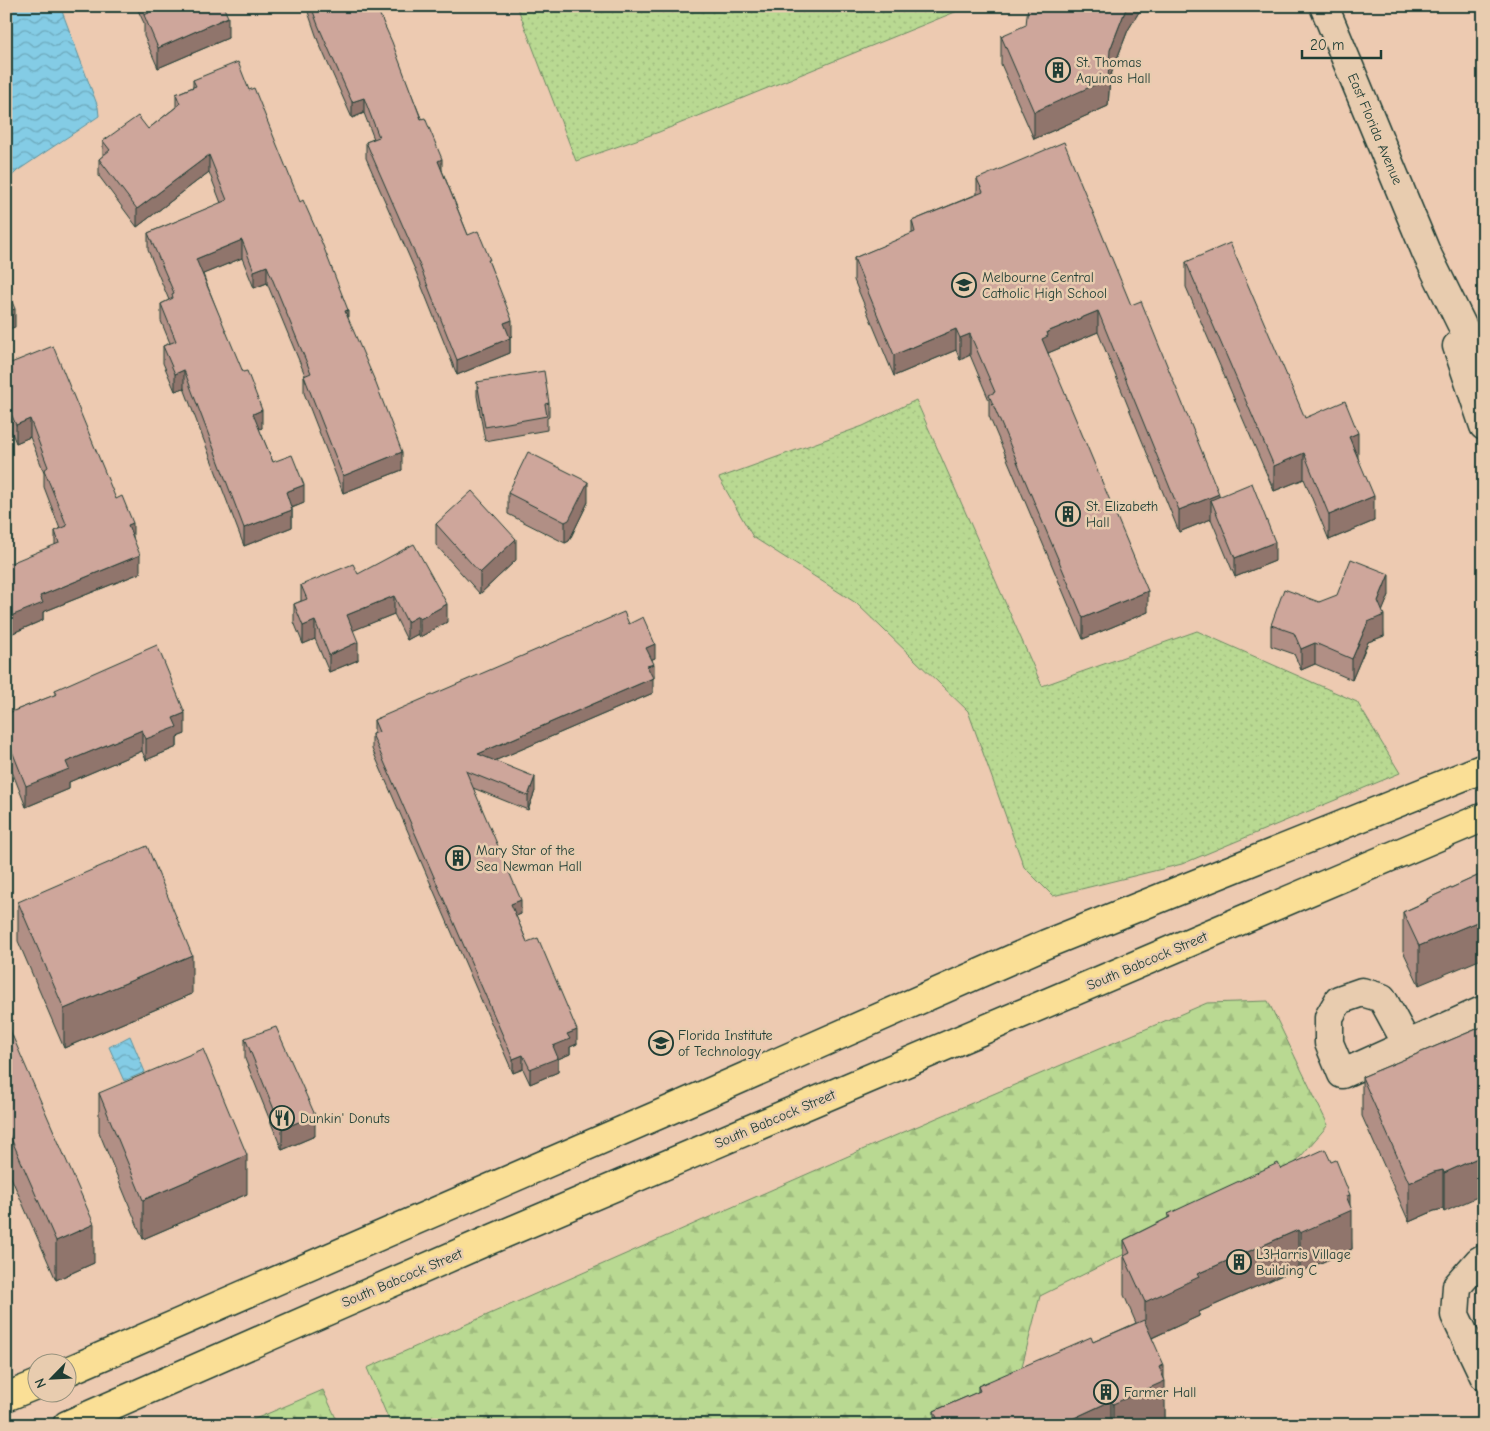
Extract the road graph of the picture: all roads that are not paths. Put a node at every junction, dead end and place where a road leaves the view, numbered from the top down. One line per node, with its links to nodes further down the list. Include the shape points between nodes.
1 (1324, 6): 2 (street, East Florida Avenue)
2 (1426, 252): 3 (street, East Florida Avenue); 4 (street, East Florida Avenue)
3 (1484, 370)
4 (1484, 426)
5 (1484, 768): 10 (main road, via 1046,944)
6 (1484, 817): 14 (main road, South Babcock Street, via 489,1241)
7 (1484, 1010): 8 (street)
8 (1407, 1044)
9 (1484, 1258): 11 (street, via 1457,1286 1455,1315)
10 (78, 1367)
11 (1484, 1376)
12 (28, 1388): 13 (main road)
13 (6, 1397)
14 (67, 1425)

